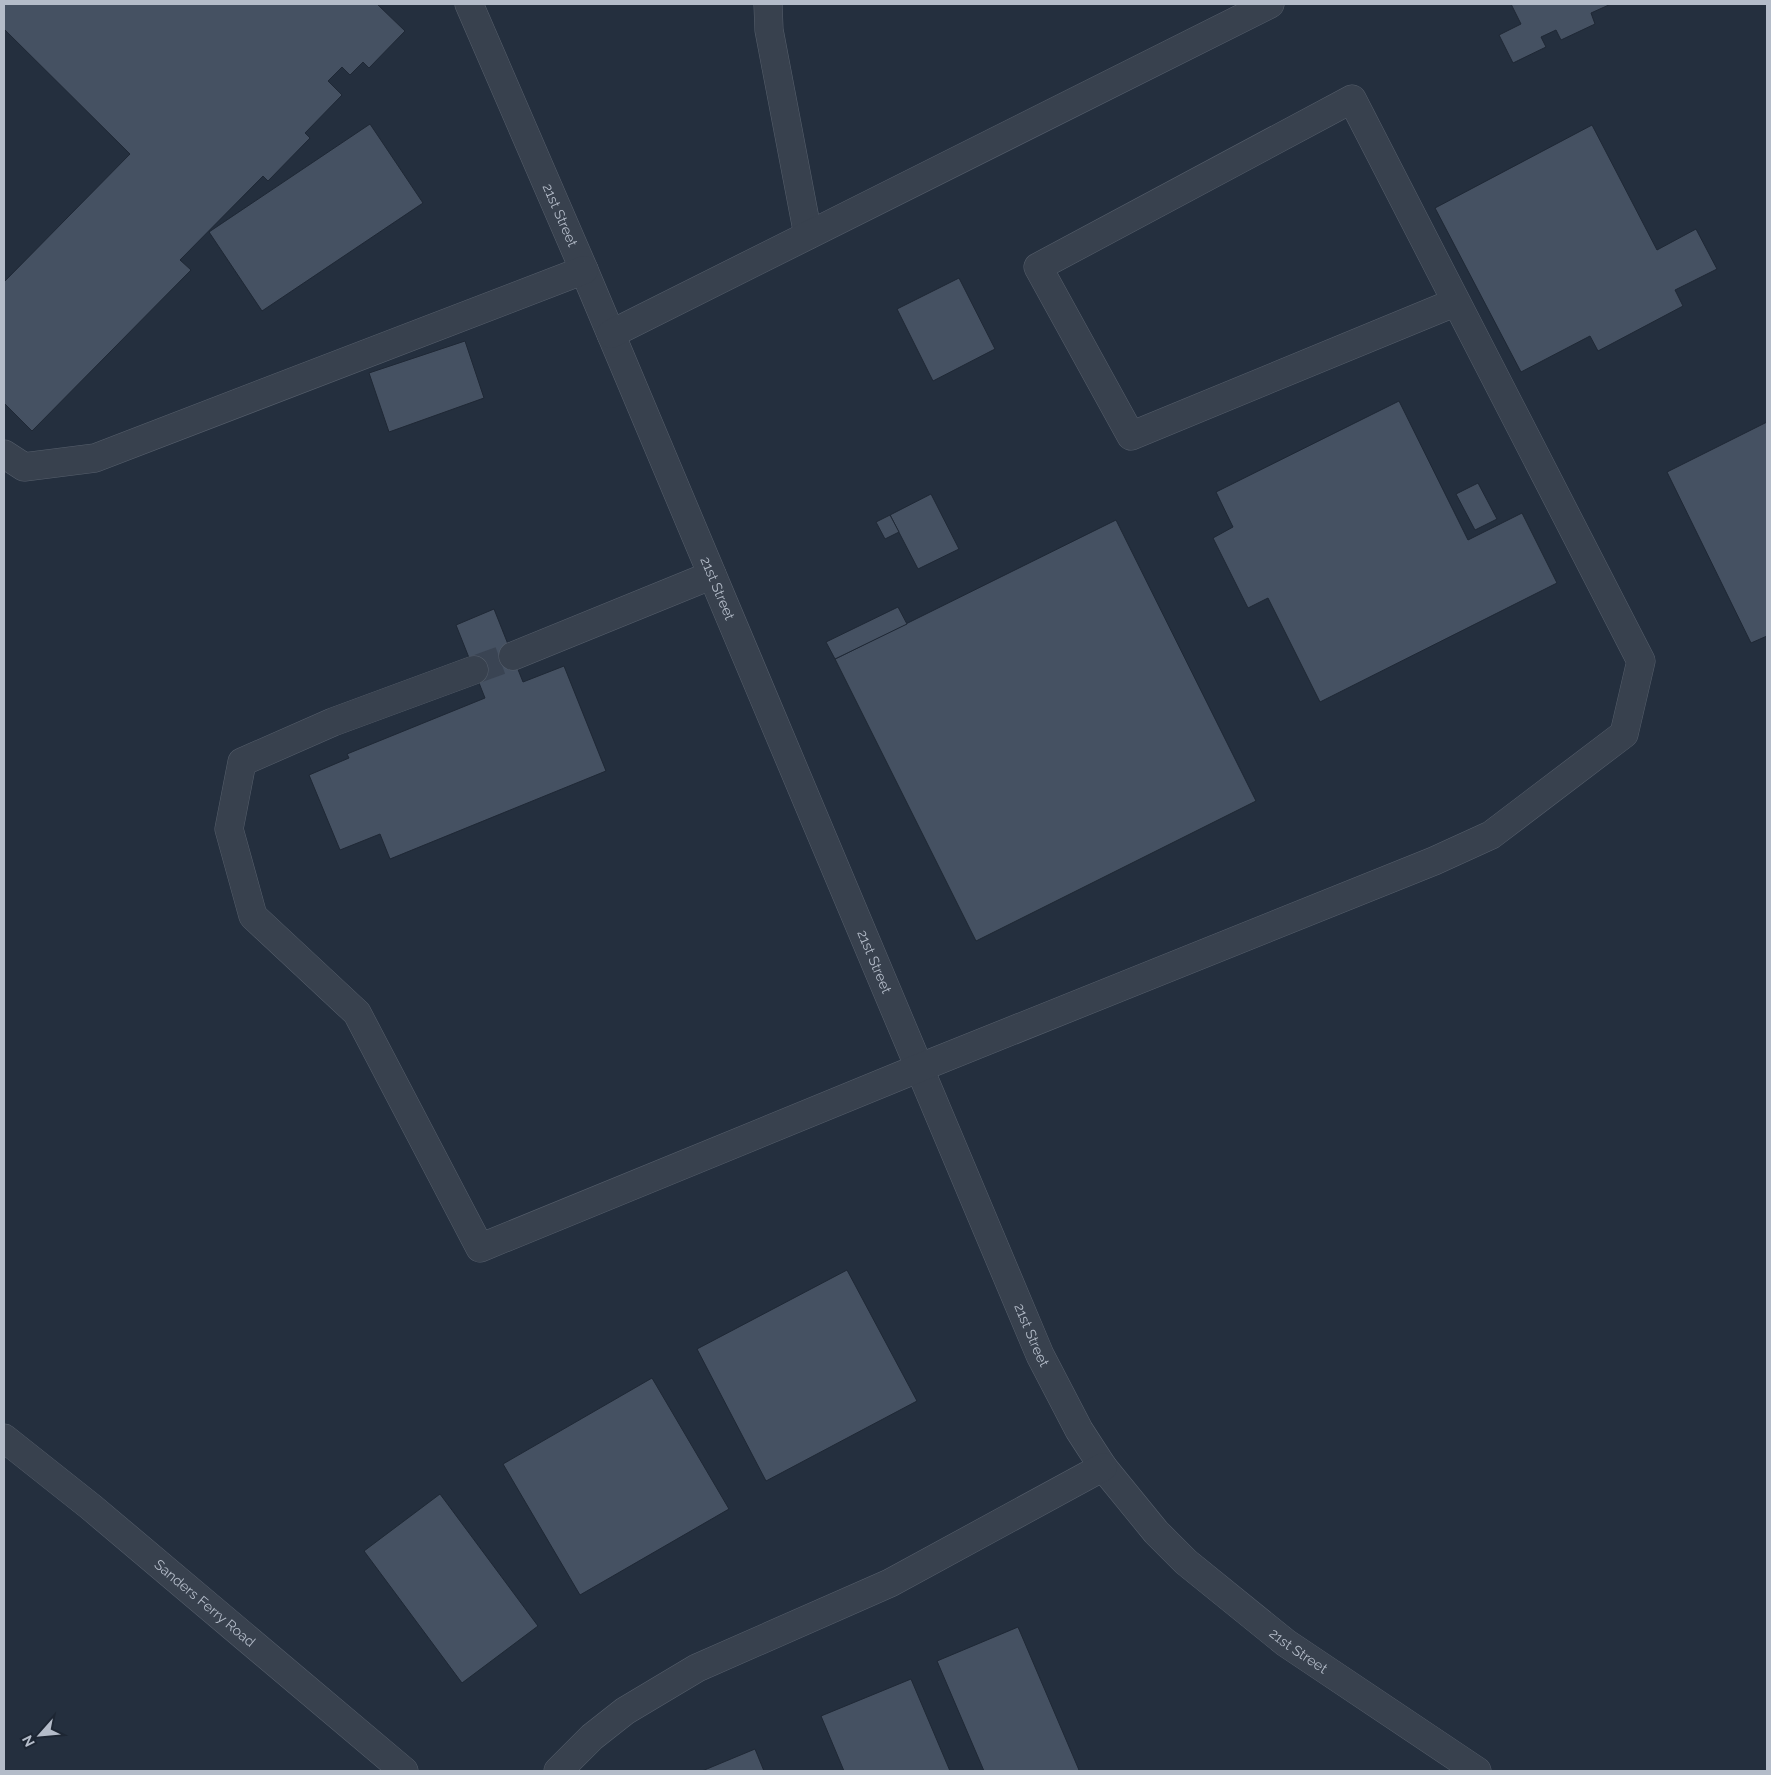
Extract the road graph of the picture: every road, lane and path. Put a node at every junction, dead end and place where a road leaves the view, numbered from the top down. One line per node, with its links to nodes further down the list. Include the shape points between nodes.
1 (469, 4): 5 (street, 21st Street)
2 (768, 4): 4 (street, via 769,30)
3 (1270, 4): 4 (street)
4 (808, 235): 7 (street)
5 (584, 270): 7 (street, 21st Street); 8 (street, via 95,458 24,468)
6 (1456, 302): 6 (street, via 1131,436 1038,267 1352,99); 12 (street, via 1641,661 1624,734 1491,835 1434,861)
7 (611, 334): 9 (street, 21st Street)
8 (4, 454)
9 (712, 575): 10 (street); 12 (street, 21st Street)
10 (513, 656)
11 (474, 670): 12 (street, via 333,722 242,762 228,829 253,916 357,1013 480,1248)
12 (919, 1068): 14 (street, 21st Street, via 1040,1355 1079,1430)
13 (4, 1438): 15 (street, Sanders Ferry Road, via 99,1513)
14 (1103, 1467): 16 (street, via 890,1584 698,1668 625,1711 592,1737); 17 (street, 21st Street, via 1156,1532 1194,1569 1286,1643)
15 (404, 1771)
16 (558, 1771)
17 (1477, 1771)

